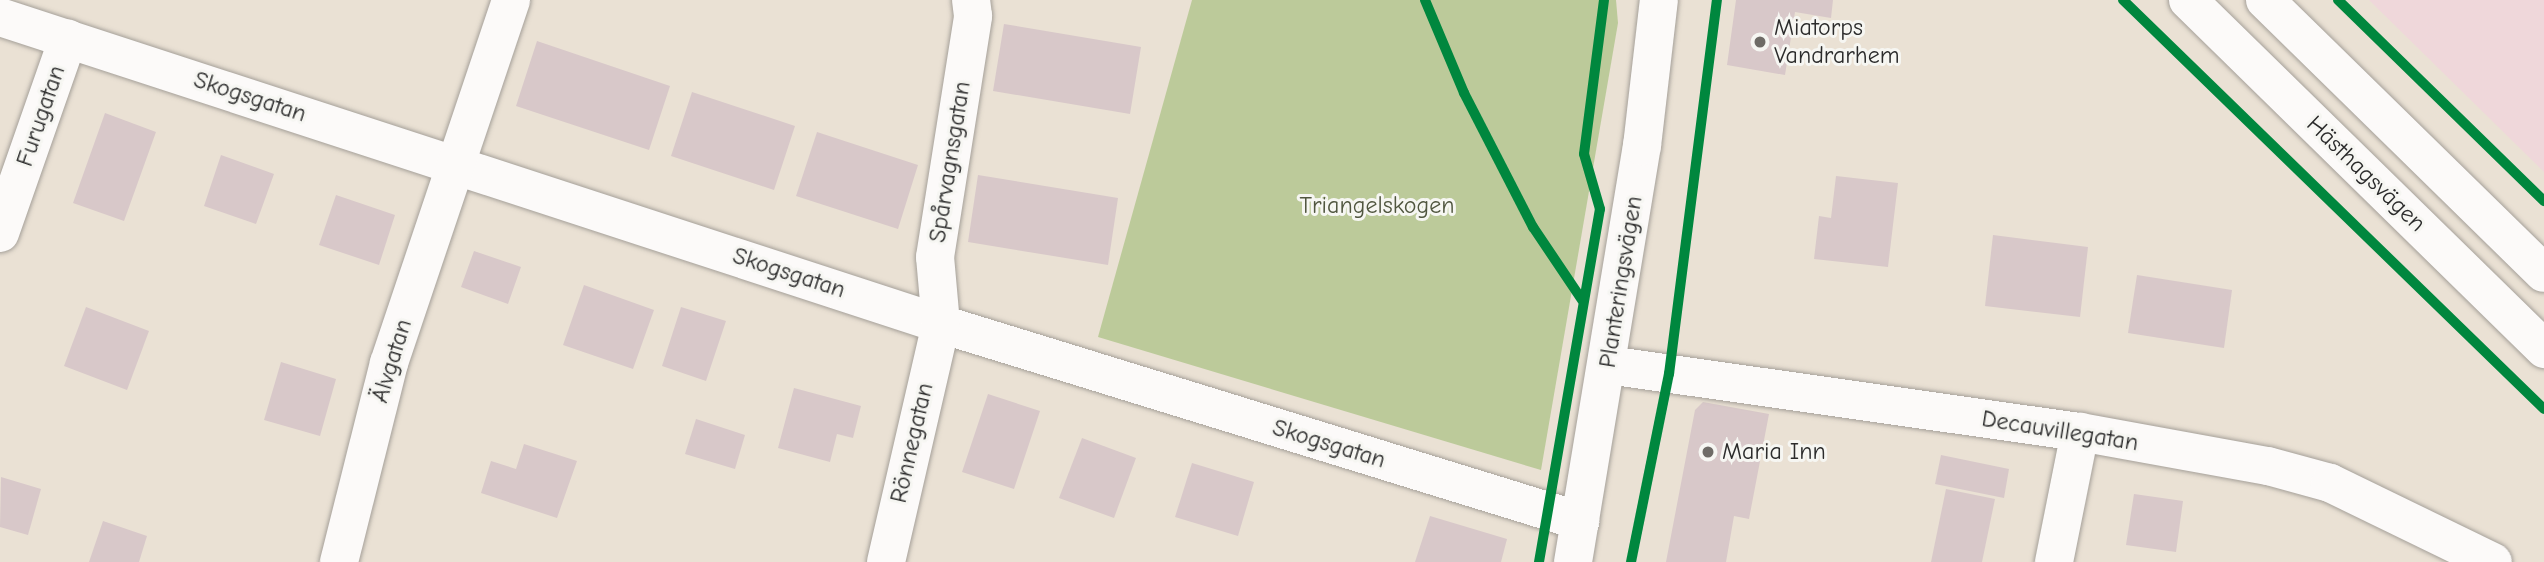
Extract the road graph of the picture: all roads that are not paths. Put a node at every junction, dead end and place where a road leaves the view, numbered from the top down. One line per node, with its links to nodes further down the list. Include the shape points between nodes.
1 (511, 0): 8 (street, Älvgatan)
2 (971, 0): 11 (street, Spårvagnsgatan, via 973,16 935,257)
3 (1659, 0): 13 (street, Planteringsvägen)
4 (2188, 0): 12 (street, Hästhagsvägen)
5 (2265, 0): 10 (street)
6 (0, 17): 7 (street, Skogsgatan)
7 (68, 39): 8 (street, Skogsgatan); 9 (street, Furugatan)
8 (457, 164): 11 (street, Skogsgatan); 16 (street, Älvgatan, via 389,363)
9 (0, 233)
10 (2544, 274)
11 (941, 324): 15 (street, Skogsgatan); 17 (street, Rönnegatan)
12 (2544, 349)
13 (1608, 365): 14 (street, Decauvillegatan); 15 (street, Planteringsvägen)
14 (2080, 432): 19 (street); 20 (street, Decauvillegatan, via 2268,466 2330,483)
15 (1580, 521): 18 (street, Planteringsvägen)
16 (339, 562)
17 (886, 562)
18 (1573, 562)
19 (2054, 562)
20 (2493, 562)

